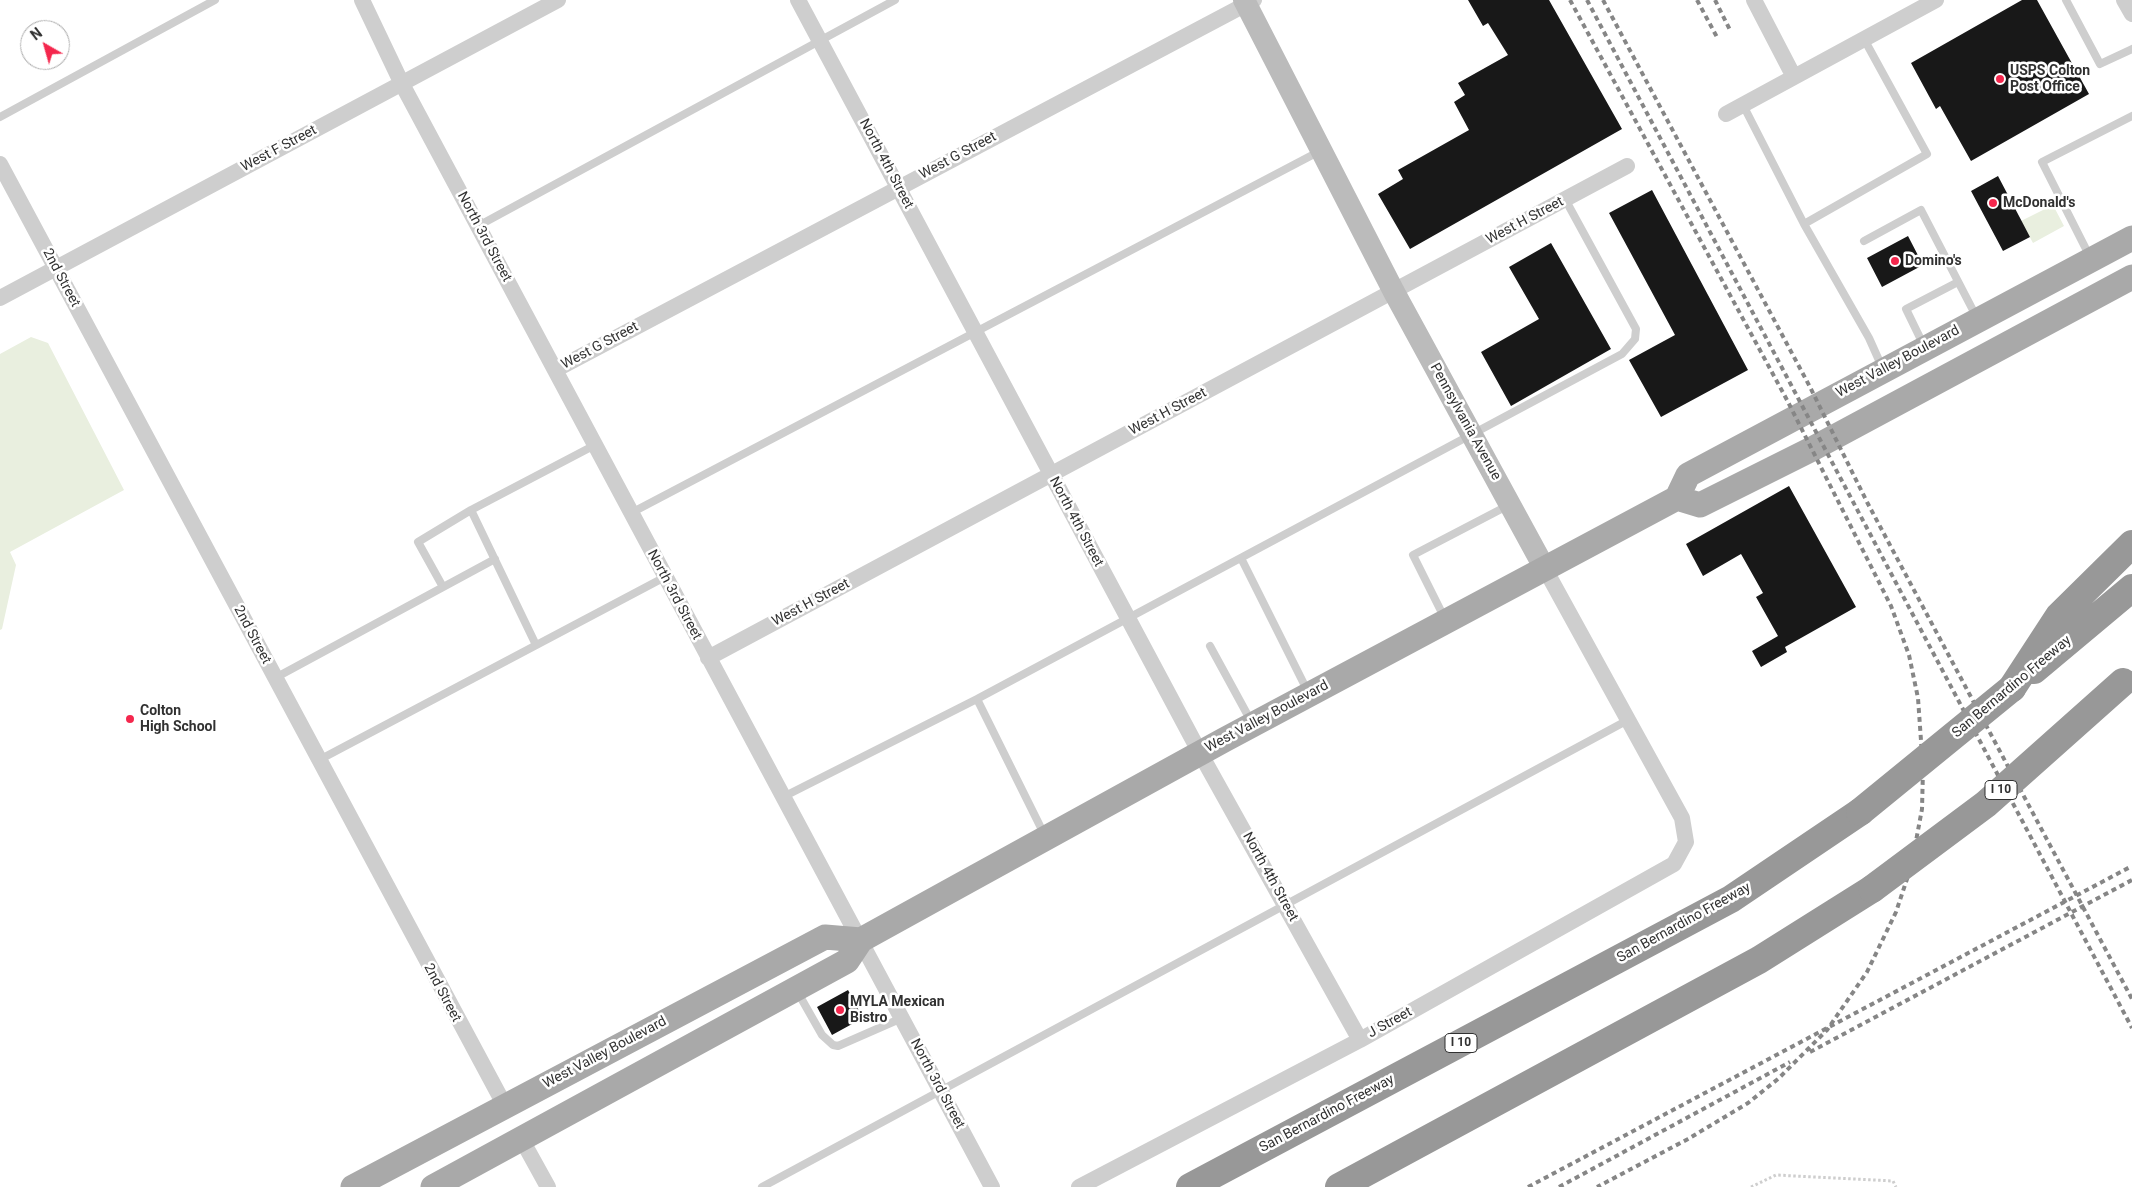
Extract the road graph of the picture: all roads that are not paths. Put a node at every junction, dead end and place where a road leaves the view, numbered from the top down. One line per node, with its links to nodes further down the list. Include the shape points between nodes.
1 (215, 0): 20 (lane)
2 (362, 0): 16 (street, North 3rd Street)
3 (558, 0): 16 (street, West F Street)
4 (798, 0): 13 (street, North 4th Street)
5 (896, 0): 13 (lane)
6 (1754, 0): 15 (street)
7 (1936, 0): 12 (street)
8 (2066, 0): 14 (lane, via 2100,64)
9 (2124, 0): 11 (street)
10 (1248, 1): 21 (street, Pennsylvania Avenue); 24 (street, West G Street)
11 (2132, 14)
12 (1864, 39): 15 (street); 26 (lane, via 1927,154)
13 (820, 41): 24 (street, North 4th Street); 27 (lane)
14 (2132, 50)
15 (1794, 77): 17 (street)
16 (402, 84): 27 (street, North 3rd Street); 31 (street, West F Street)
17 (1743, 104): 18 (street); 26 (lane)
18 (1726, 114)
19 (2132, 116): 30 (lane, via 2042,162)
20 (0, 117)
21 (1321, 150): 34 (street, Pennsylvania Avenue); 38 (lane)
22 (0, 164): 31 (street, 2nd Street)
23 (1627, 166): 25 (street, West H Street)
24 (898, 188): 38 (street, North 4th Street); 40 (street, West G Street)
25 (1565, 199): 34 (street, West H Street); 43 (lane, via 1636,329 1635,340 1622,354 1602,366)
26 (1804, 224): 41 (lane)
27 (478, 226): 40 (street, North 3rd Street)
28 (2132, 238): 30 (main road, West Valley Boulevard)
29 (1864, 241): 33 (lane, via 1921,210)
30 (2090, 259): 36 (main road, West Valley Boulevard)
31 (56, 269): 35 (street, West F Street); 63 (street, 2nd Street)
32 (2132, 277): 42 (main road)
33 (1958, 282): 37 (lane); 39 (lane, via 1906,309)
34 (1394, 292): 43 (street, Pennsylvania Avenue); 45 (street, West H Street)
35 (0, 298)
36 (2010, 302): 37 (main road, West Valley Boulevard); 42 (main road, via 1994,324 1942,353 1936,366)
37 (1978, 320): 39 (main road, West Valley Boulevard)
38 (974, 331): 45 (street, North 4th Street); 49 (lane)
39 (1925, 348): 41 (main road, West Valley Boulevard)
40 (555, 370): 44 (street, North 3rd Street)
41 (1883, 370): 46 (main road, West Valley Boulevard, via 1688,474)
42 (1942, 379): 46 (main road, via 1700,505)
43 (1471, 434): 47 (street, Pennsylvania Avenue); 51 (lane)
44 (595, 445): 48 (lane); 49 (street, North 3rd Street)
45 (1050, 474): 57 (street, North 4th Street); 62 (street, West H Street)
46 (1677, 498): 53 (main road, West Valley Boulevard)
47 (1510, 505): 53 (street, Pennsylvania Avenue); 58 (lane, via 1413,555)
48 (471, 510): 52 (lane); 55 (lane, via 418,542)
49 (631, 514): 54 (street, North 3rd Street)
50 (2132, 544): 59 (highway)
51 (1241, 558): 57 (lane); 65 (lane)
52 (495, 559): 55 (lane); 60 (lane)
53 (1545, 569): 58 (main road, West Valley Boulevard); 67 (street, Pennsylvania Avenue)
54 (665, 577): 60 (lane); 62 (street, North 3rd Street)
55 (443, 587): 63 (lane)
56 (2132, 588): 59 (highway, San Bernardino Freeway / I 10)
57 (1128, 618): 66 (lane); 69 (street, North 4th Street)
58 (1446, 621): 65 (main road, West Valley Boulevard)
59 (2067, 626): 88 (highway, San Bernardino Freeway / I 10, bridge, via 2012,688 1860,812 1731,899)
60 (536, 645): 70 (lane)
61 (1210, 646): 68 (lane)
62 (708, 658): 71 (street, North 3rd Street)
63 (275, 678): 70 (street, 2nd Street)
64 (2128, 678): 89 (highway, I 10, bridge, via 1986,804 1872,889 1759,960)
65 (1309, 694): 68 (main road, West Valley Boulevard)
66 (977, 699): 71 (lane); 72 (lane)
67 (1628, 720): 73 (street, Pennsylvania Avenue, via 1682,818); 74 (lane)
68 (1253, 724): 69 (main road, West Valley Boulevard)
69 (1200, 753): 72 (main road, West Valley Boulevard); 74 (street, North 4th Street)
70 (319, 760): 80 (street, 2nd Street)
71 (783, 797): 75 (street, North 3rd Street)
72 (1046, 838): 75 (main road, West Valley Boulevard)
73 (1686, 842): 78 (street, J Street, via 1674,864)
74 (1285, 906): 78 (street, North 4th Street); 79 (lane)
75 (861, 940): 76 (main road, West Valley Boulevard, via 846,961); 77 (street, North 3rd Street); 80 (main road, West Valley Boulevard, via 825,937)
76 (795, 987): 77 (lane, via 822,1035 832,1045 838,1046); 81 (main road, West Valley Boulevard)
77 (902, 1018): 79 (street, North 3rd Street)
78 (1360, 1040): 87 (street, J Street)
79 (941, 1092): 85 (lane); 86 (street, North 3rd Street)
80 (505, 1106): 82 (main road, West Valley Boulevard)
81 (522, 1140): 83 (main road, West Valley Boulevard); 84 (street)
82 (353, 1187)
83 (433, 1187)
84 (548, 1187)
85 (762, 1187)
86 (992, 1187)
87 (1079, 1187)
88 (1190, 1187)
89 (1339, 1187)

